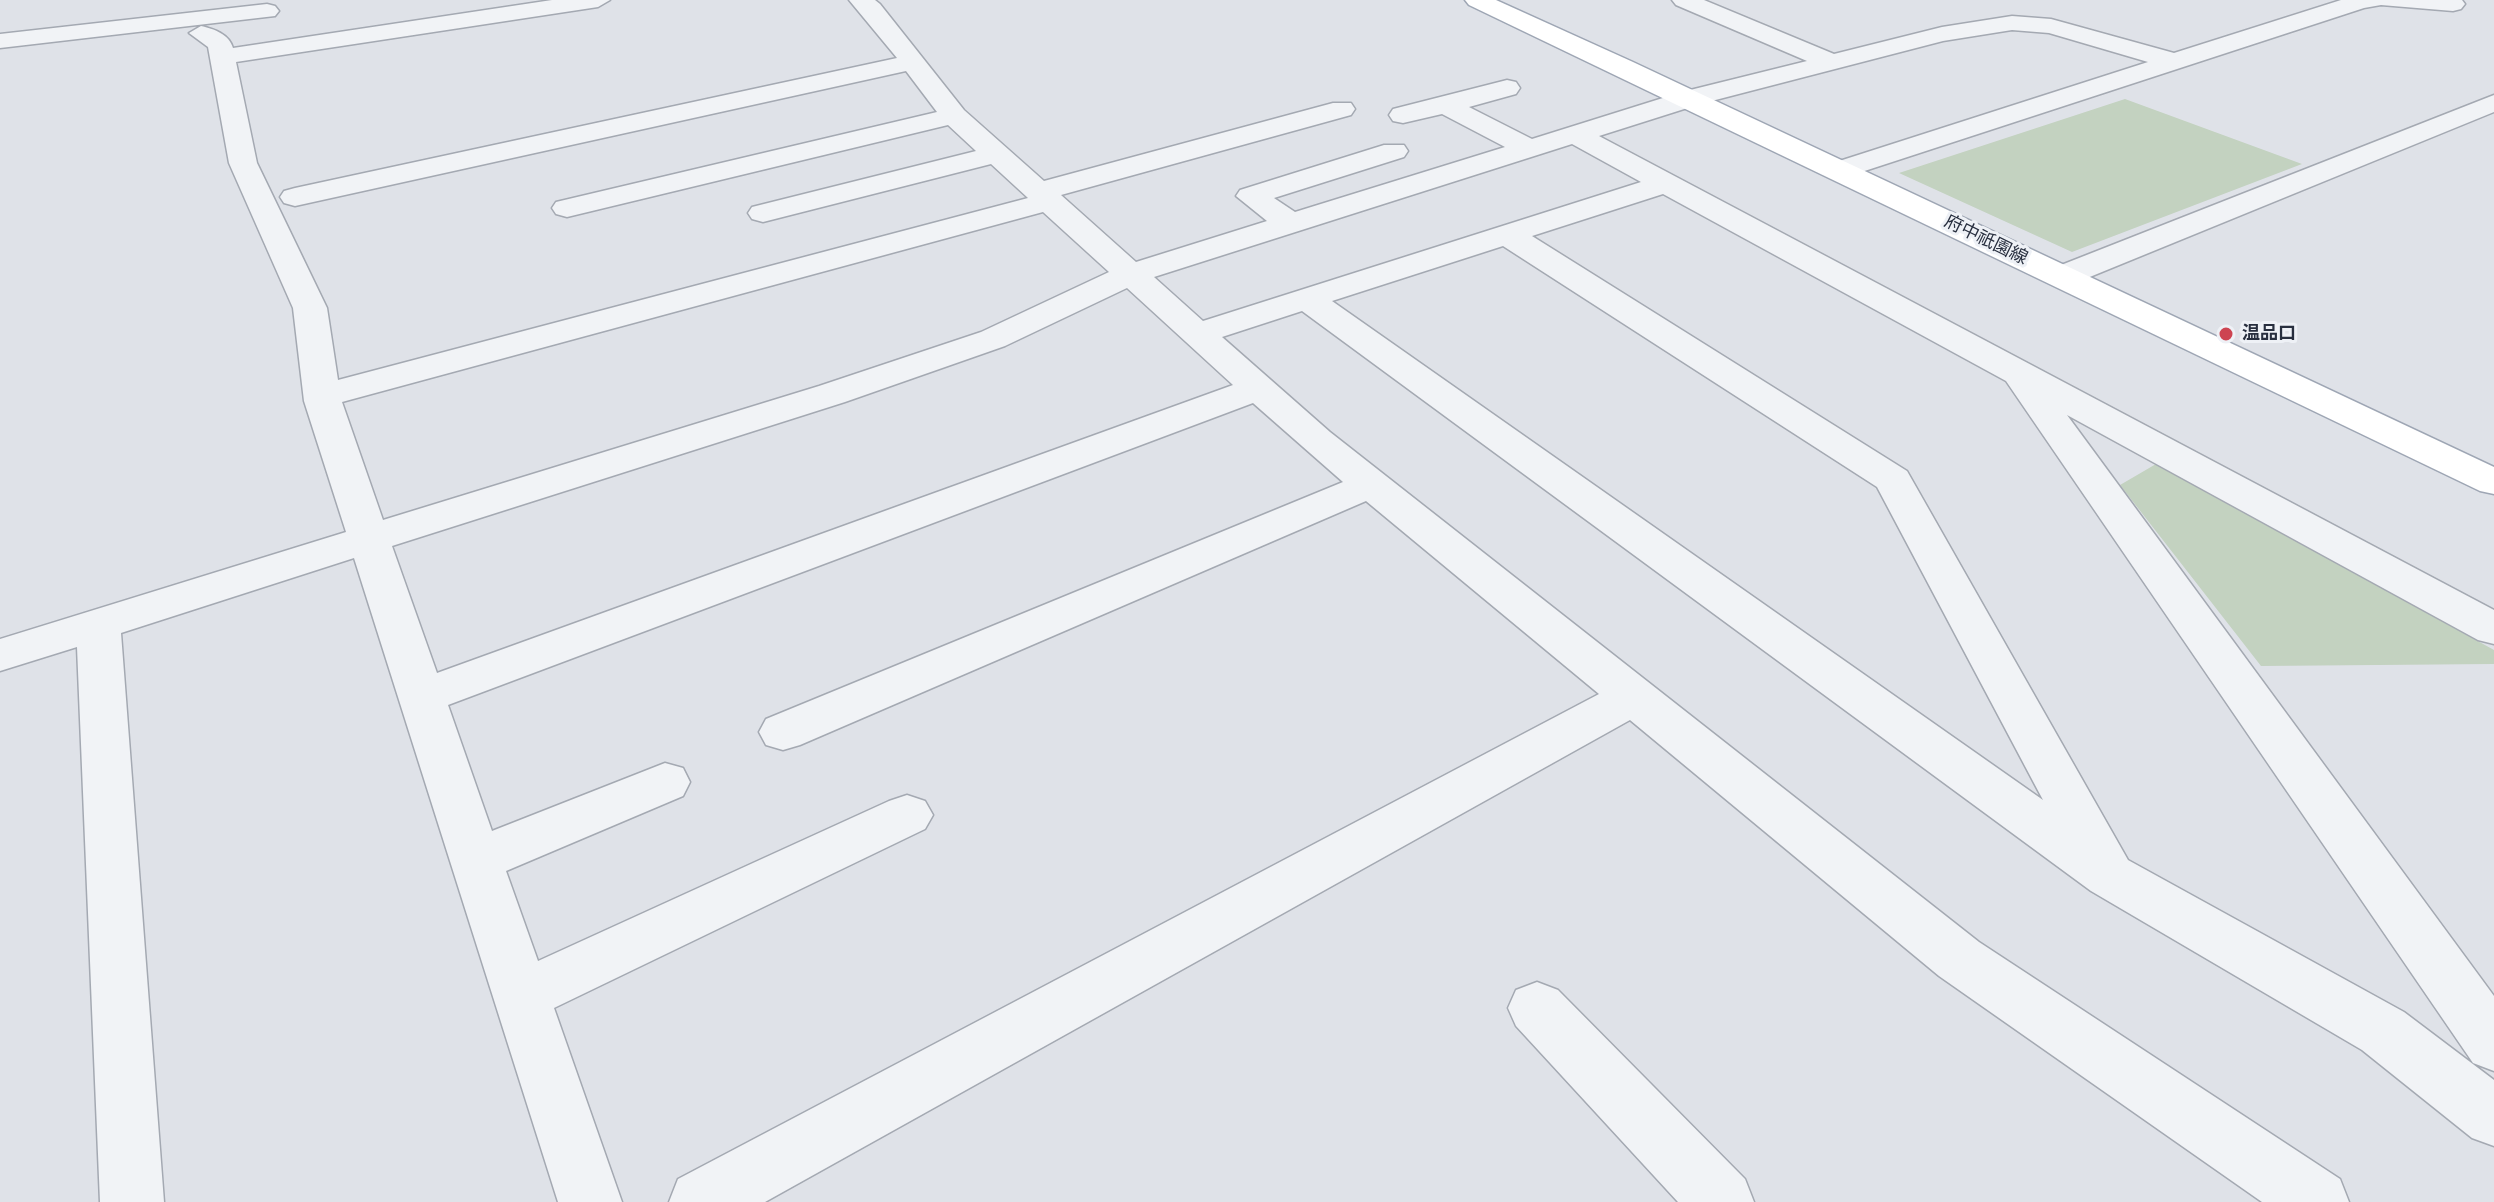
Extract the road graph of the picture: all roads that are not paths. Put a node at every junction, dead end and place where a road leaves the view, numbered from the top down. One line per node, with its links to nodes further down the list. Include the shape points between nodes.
1 (598, 0): 38 (street, via 211,45 243,163 310,308)
2 (861, 0): 11 (street)
3 (1477, 0): 14 (main road, 府中祇園線)
4 (1684, 0): 12 (street)
5 (2389, 0): 7 (street)
6 (2354, 1): 10 (street)
7 (2453, 4)
8 (267, 11): 9 (street)
9 (0, 41)
10 (2173, 61): 12 (street, via 2031,22 1942,34); 24 (street)
11 (913, 62): 19 (street); 26 (street)
12 (1831, 62): 14 (street)
13 (1507, 88): 16 (street)
14 (1691, 98): 20 (street); 24 (main road, 府中祇園線)
15 (2494, 103): 33 (street)
16 (1445, 105): 18 (street); 21 (street)
17 (1342, 109): 27 (street)
18 (1403, 115)
19 (954, 116): 23 (street); 28 (street)
20 (1576, 135): 21 (street); 25 (street)
21 (1530, 149): 30 (street)
22 (1394, 151): 30 (street, via 1251,196)
23 (997, 154): 27 (street); 29 (street)
24 (1840, 170): 33 (main road, 府中祇園線)
25 (1666, 183): 31 (street); 36 (street)
26 (295, 197)
27 (1045, 197): 32 (street); 38 (street)
28 (567, 208)
29 (763, 213)
30 (1292, 224): 32 (street)
31 (1506, 234): 34 (street); 51 (street, via 1893,480)
32 (1131, 274): 35 (street); 41 (street, via 993,339)
33 (2063, 276): 39 (main road, 府中祇園線)
34 (1309, 301): 35 (street); 51 (street)
35 (1197, 334): 37 (street)
36 (2017, 372): 43 (street); 54 (street)
37 (1259, 388): 40 (street); 45 (street)
38 (322, 396): 41 (street)
39 (2494, 482)
40 (1372, 484): 46 (street); 47 (street)
41 (370, 539): 42 (street); 45 (street)
42 (98, 624): 44 (street); 56 (street)
43 (2494, 629)
44 (0, 655)
45 (422, 696): 50 (street)
46 (1634, 696): 58 (street); 60 (street, via 1959,959)
47 (783, 732)
48 (665, 782): 50 (street)
49 (907, 815): 52 (street)
50 (477, 860): 52 (street)
51 (2110, 876): 55 (street, via 2383,1031)
52 (521, 996): 57 (street)
53 (1537, 1008): 59 (street)
54 (2494, 1044)
55 (2494, 1117)
56 (132, 1202)
57 (590, 1202)
58 (701, 1202)
59 (1722, 1202)
60 (2317, 1202)

